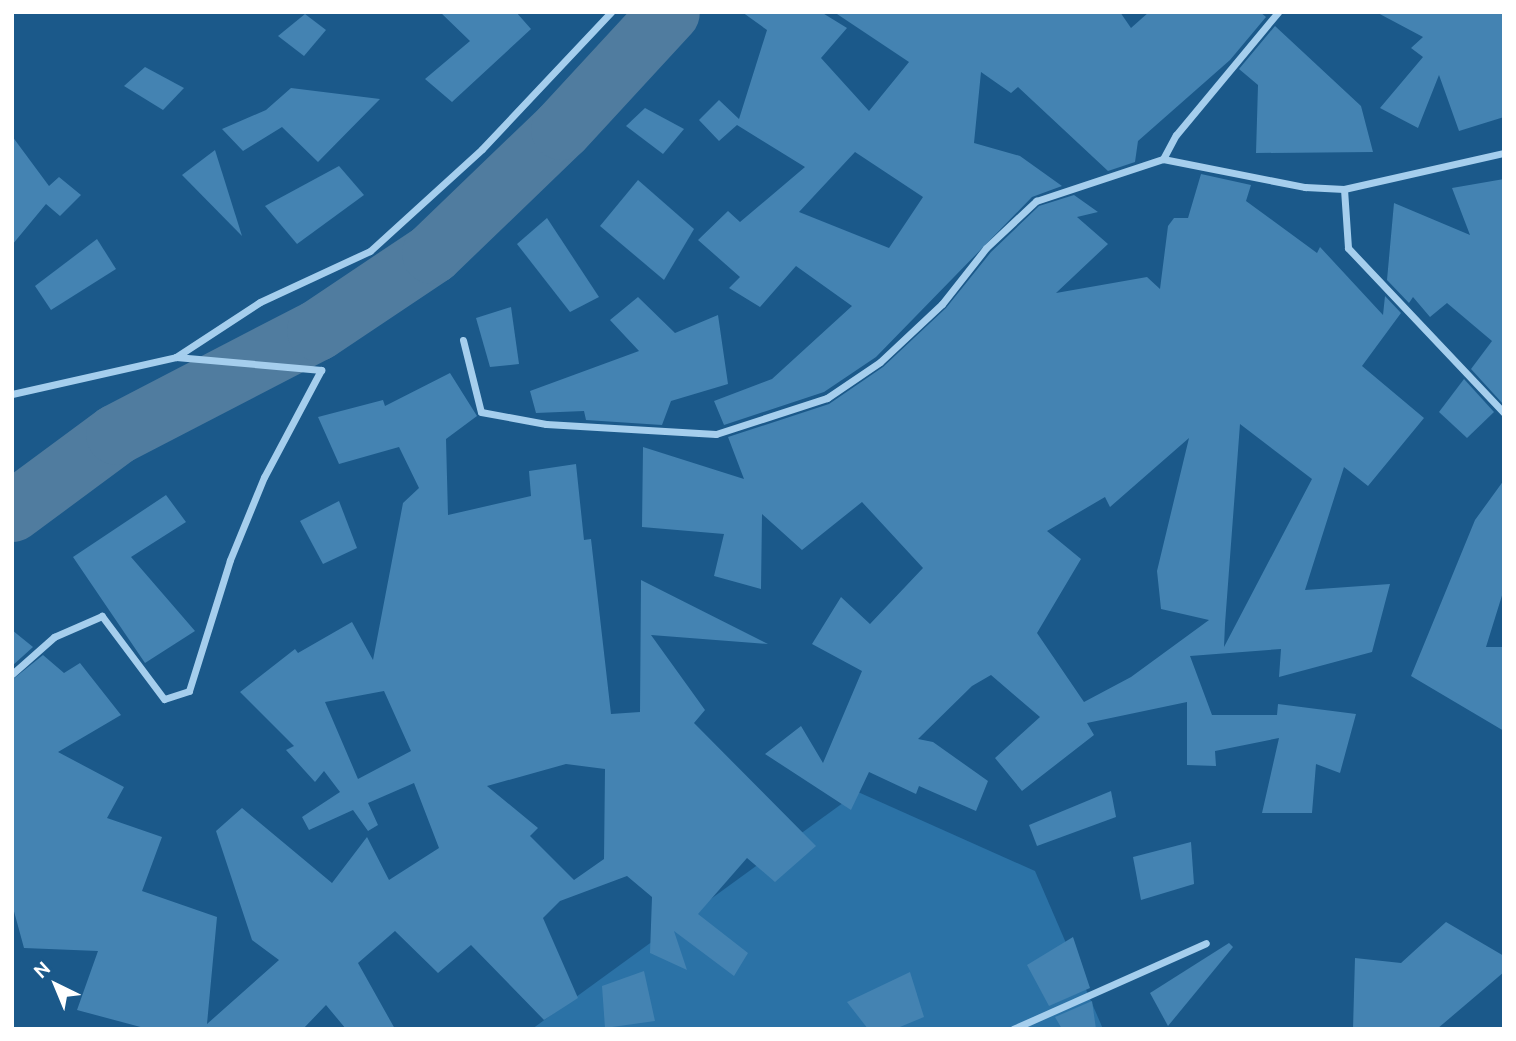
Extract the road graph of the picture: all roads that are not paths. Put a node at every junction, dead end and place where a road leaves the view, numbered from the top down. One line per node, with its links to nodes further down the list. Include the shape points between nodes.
1 (611, 12): 7 (street, via 482,149 370,251 260,302)
2 (1278, 12): 4 (street, via 1176,135)
3 (1504, 153): 5 (street)
4 (1163, 159): 5 (street, via 1305,187); 6 (street, via 1037,201 880,362 827,398 742,428 703,434 546,424 481,412)
5 (1344, 188): 9 (street, via 1348,248)
6 (463, 340)
7 (176, 357): 8 (street); 10 (street, via 321,370 264,477 229,560 189,691 164,699 102,616 54,637)
8 (12, 394)
9 (1504, 413)
10 (12, 674)
11 (1206, 943): 12 (street)
12 (1013, 1029)

